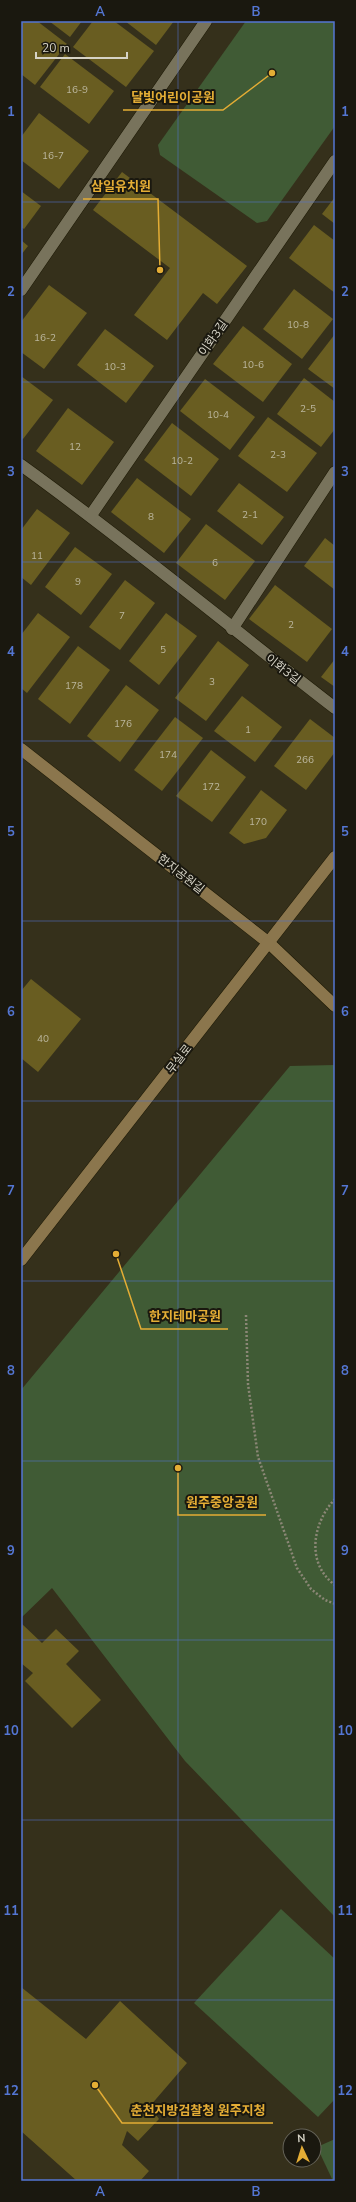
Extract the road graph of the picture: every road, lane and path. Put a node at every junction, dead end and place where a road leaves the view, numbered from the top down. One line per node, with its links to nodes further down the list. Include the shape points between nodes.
1 (206, 21): 3 (street)
2 (335, 161): 6 (street, 이화3길)
3 (21, 290)
4 (21, 465): 6 (street, 이화3길)
5 (335, 472): 7 (street)
6 (90, 515): 7 (street, 이화3길)
7 (232, 629): 8 (street, 이화3길)
8 (335, 708)
9 (21, 750): 11 (street, 한지공원길)
10 (335, 857): 11 (street, 무실로)
11 (269, 943): 12 (street, 한지공원길); 13 (street, 무실로)
12 (335, 1006)
13 (21, 1260)
14 (246, 1315): 17 (path, via 248,1384 258,1457 297,1568 311,1589)
15 (335, 1499): 16 (path, via 322,1514 316,1532 315,1551 322,1569)
16 (335, 1585)
17 (335, 1604)

